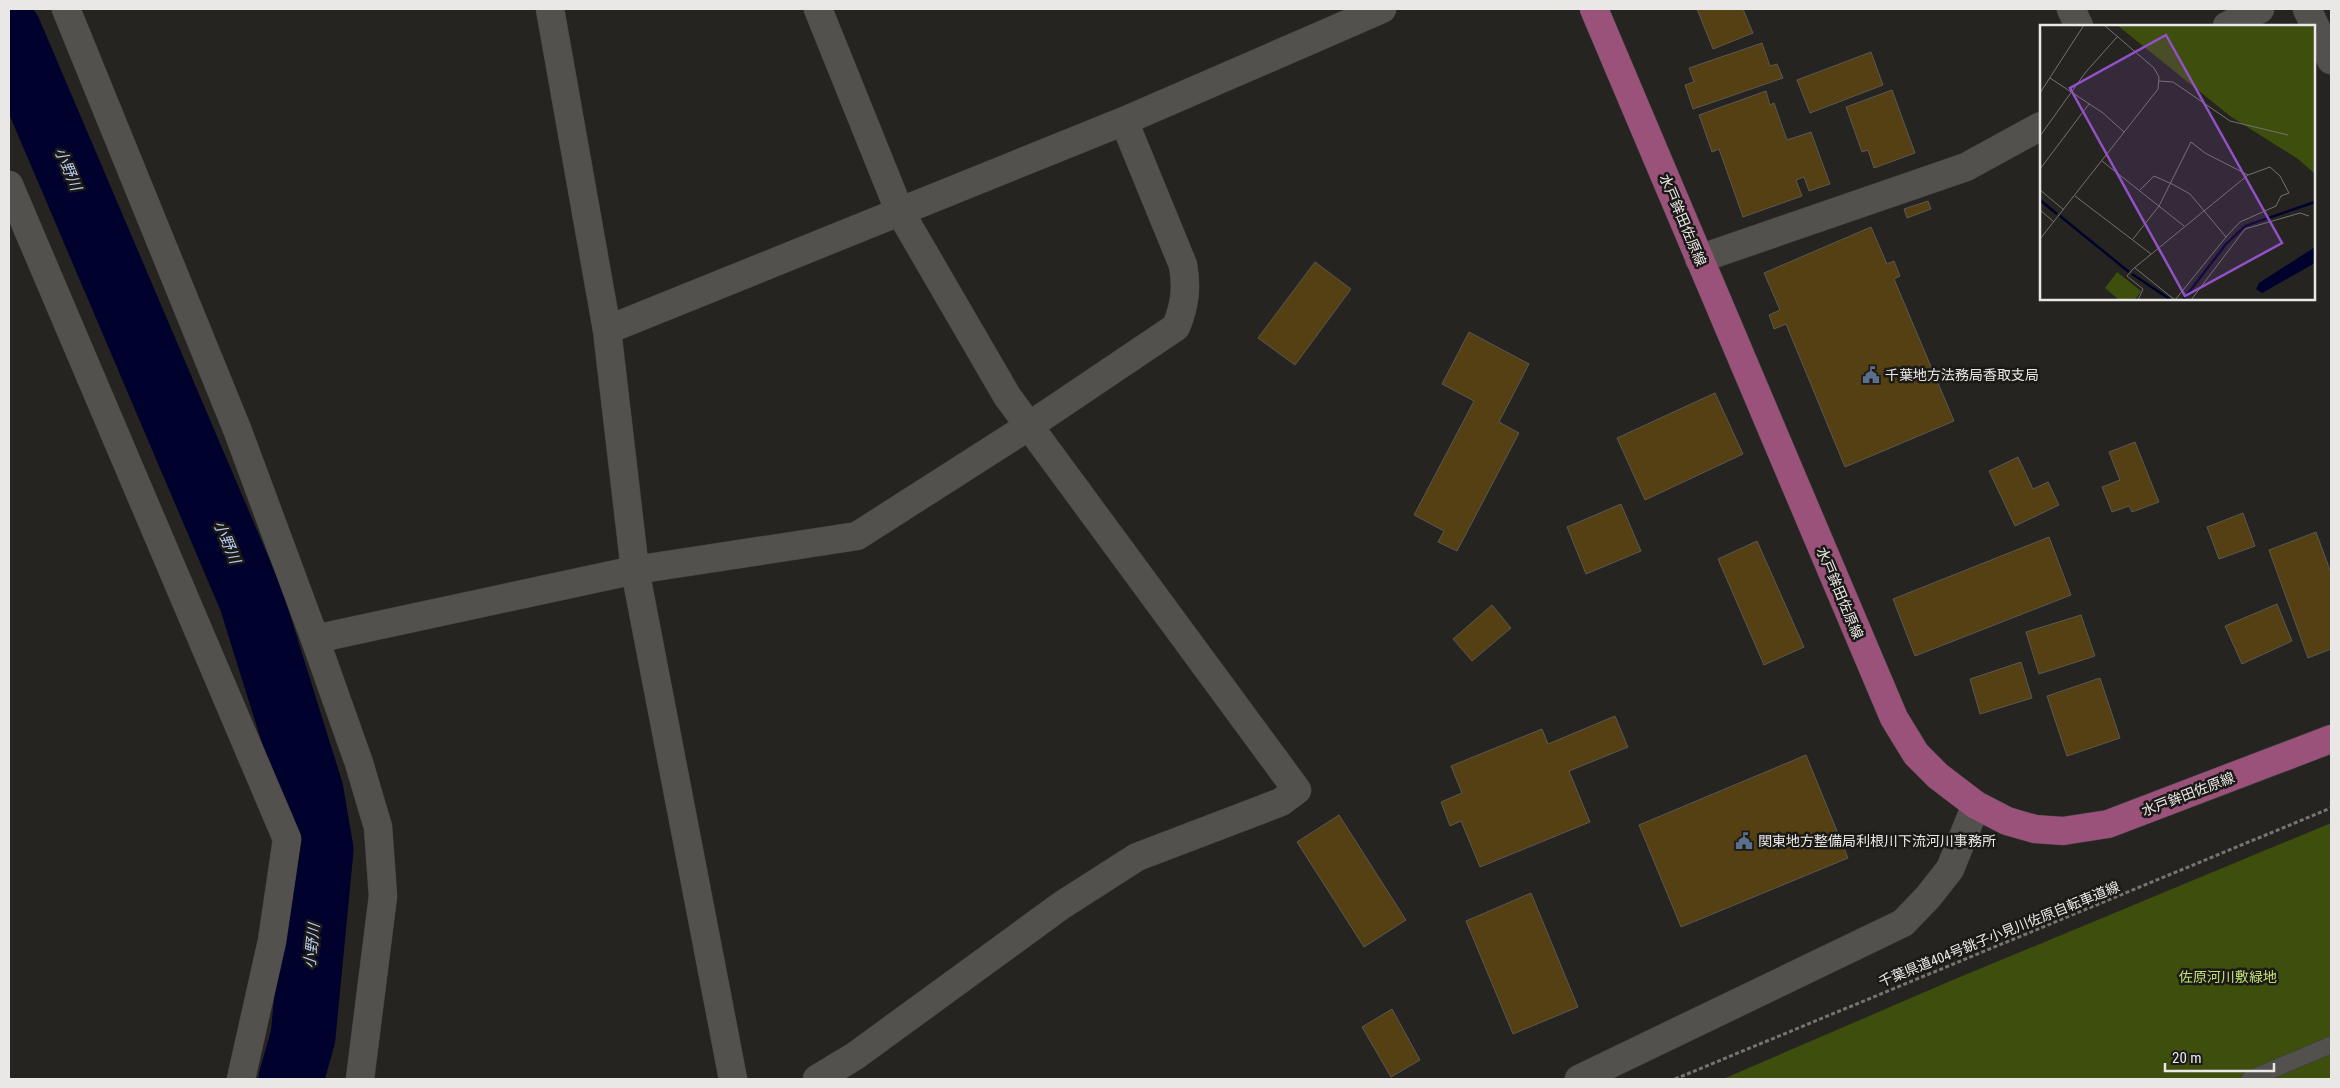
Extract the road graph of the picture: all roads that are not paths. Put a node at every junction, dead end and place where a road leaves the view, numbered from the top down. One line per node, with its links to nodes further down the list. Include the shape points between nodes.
1 (66, 9): 22 (street, via 237,429)
2 (550, 9): 19 (street)
3 (818, 9): 17 (street)
4 (1382, 9): 14 (street)
5 (1594, 9): 18 (main road, 水戸鉾田佐原線)
6 (2071, 9): 9 (street)
7 (2260, 9): 10 (street)
8 (2307, 9): 11 (street)
9 (2079, 25)
10 (2229, 25)
11 (2315, 25)
12 (2315, 26): 13 (street)
13 (2331, 60)
14 (1124, 122): 17 (street); 20 (street, via 1184,265 1184,307 1176,327 1164,337)
15 (2040, 127): 18 (street, via 1966,167)
16 (9, 185): 26 (street, via 287,838 272,941)
17 (899, 210): 19 (street); 20 (street, via 1006,396)
18 (1699, 259): 24 (main road, 水戸鉾田佐原線, via 1894,718 1916,754 1938,776)
19 (607, 330): 21 (street)
20 (1029, 426): 21 (street, via 857,536); 29 (street, via 1297,790 1281,802 1137,858 1062,906 855,1056)
21 (635, 570): 22 (street); 28 (street)
22 (314, 640): 27 (street, via 359,763 378,827 383,896)
23 (2331, 739): 24 (main road, 水戸鉾田佐原線, via 2108,824 2063,831 2035,829 2007,821)
24 (1976, 805): 30 (street, via 1950,869 1903,923)
25 (2331, 1045): 31 (lane)
26 (241, 1079)
27 (360, 1079)
28 (733, 1079)
29 (817, 1079)
30 (1579, 1079)
31 (2250, 1079)

